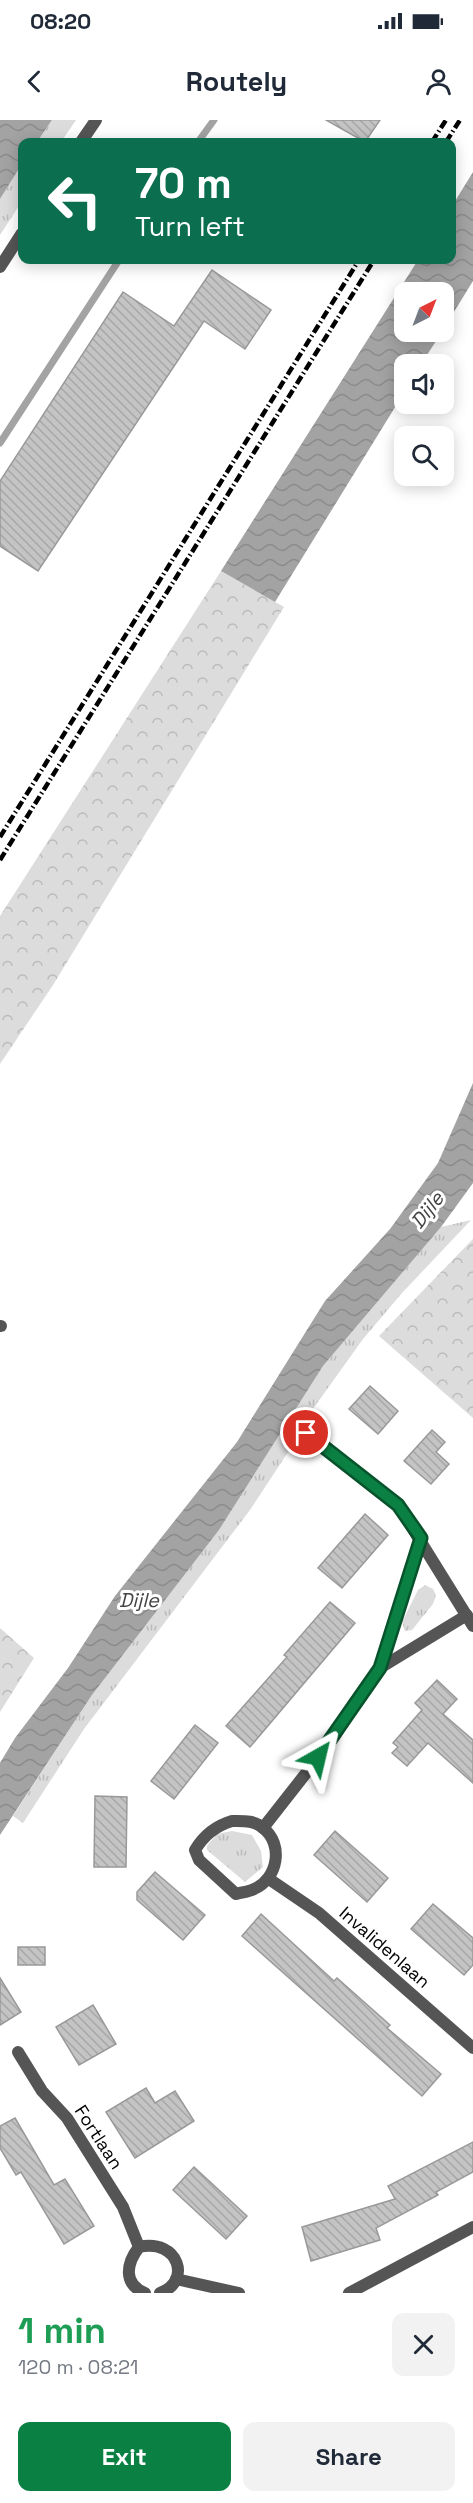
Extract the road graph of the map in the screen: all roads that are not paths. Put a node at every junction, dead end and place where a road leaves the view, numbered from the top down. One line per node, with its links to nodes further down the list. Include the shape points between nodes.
1 (96, 120): 2 (street)
2 (84, 138)
3 (18, 239): 4 (street)
4 (0, 267)
5 (306, 1433): 6 (street, via 398,1505)
6 (421, 1538): 7 (street); 8 (street)
7 (470, 1620): 8 (street)
8 (380, 1668): 9 (street, via 332,1740)
9 (263, 1828): 10 (street, via 274,1843 276,1862); 10 (street, via 248,1821 219,1825 195,1850 199,1860 236,1894 255,1889)
10 (268, 1879): 11 (street, Invalidenlaan, via 319,1913)
11 (473, 2048)
12 (18, 2052): 14 (street, Fortlaan, via 42,2091 67,2118 123,2207)
13 (473, 2227): 19 (street)
14 (139, 2247): 15 (street, via 152,2245 167,2250 177,2263); 16 (street, via 128,2264)
15 (176, 2279): 17 (street); 18 (street)
16 (136, 2291)
17 (160, 2293)
18 (239, 2293)
19 (349, 2293)

